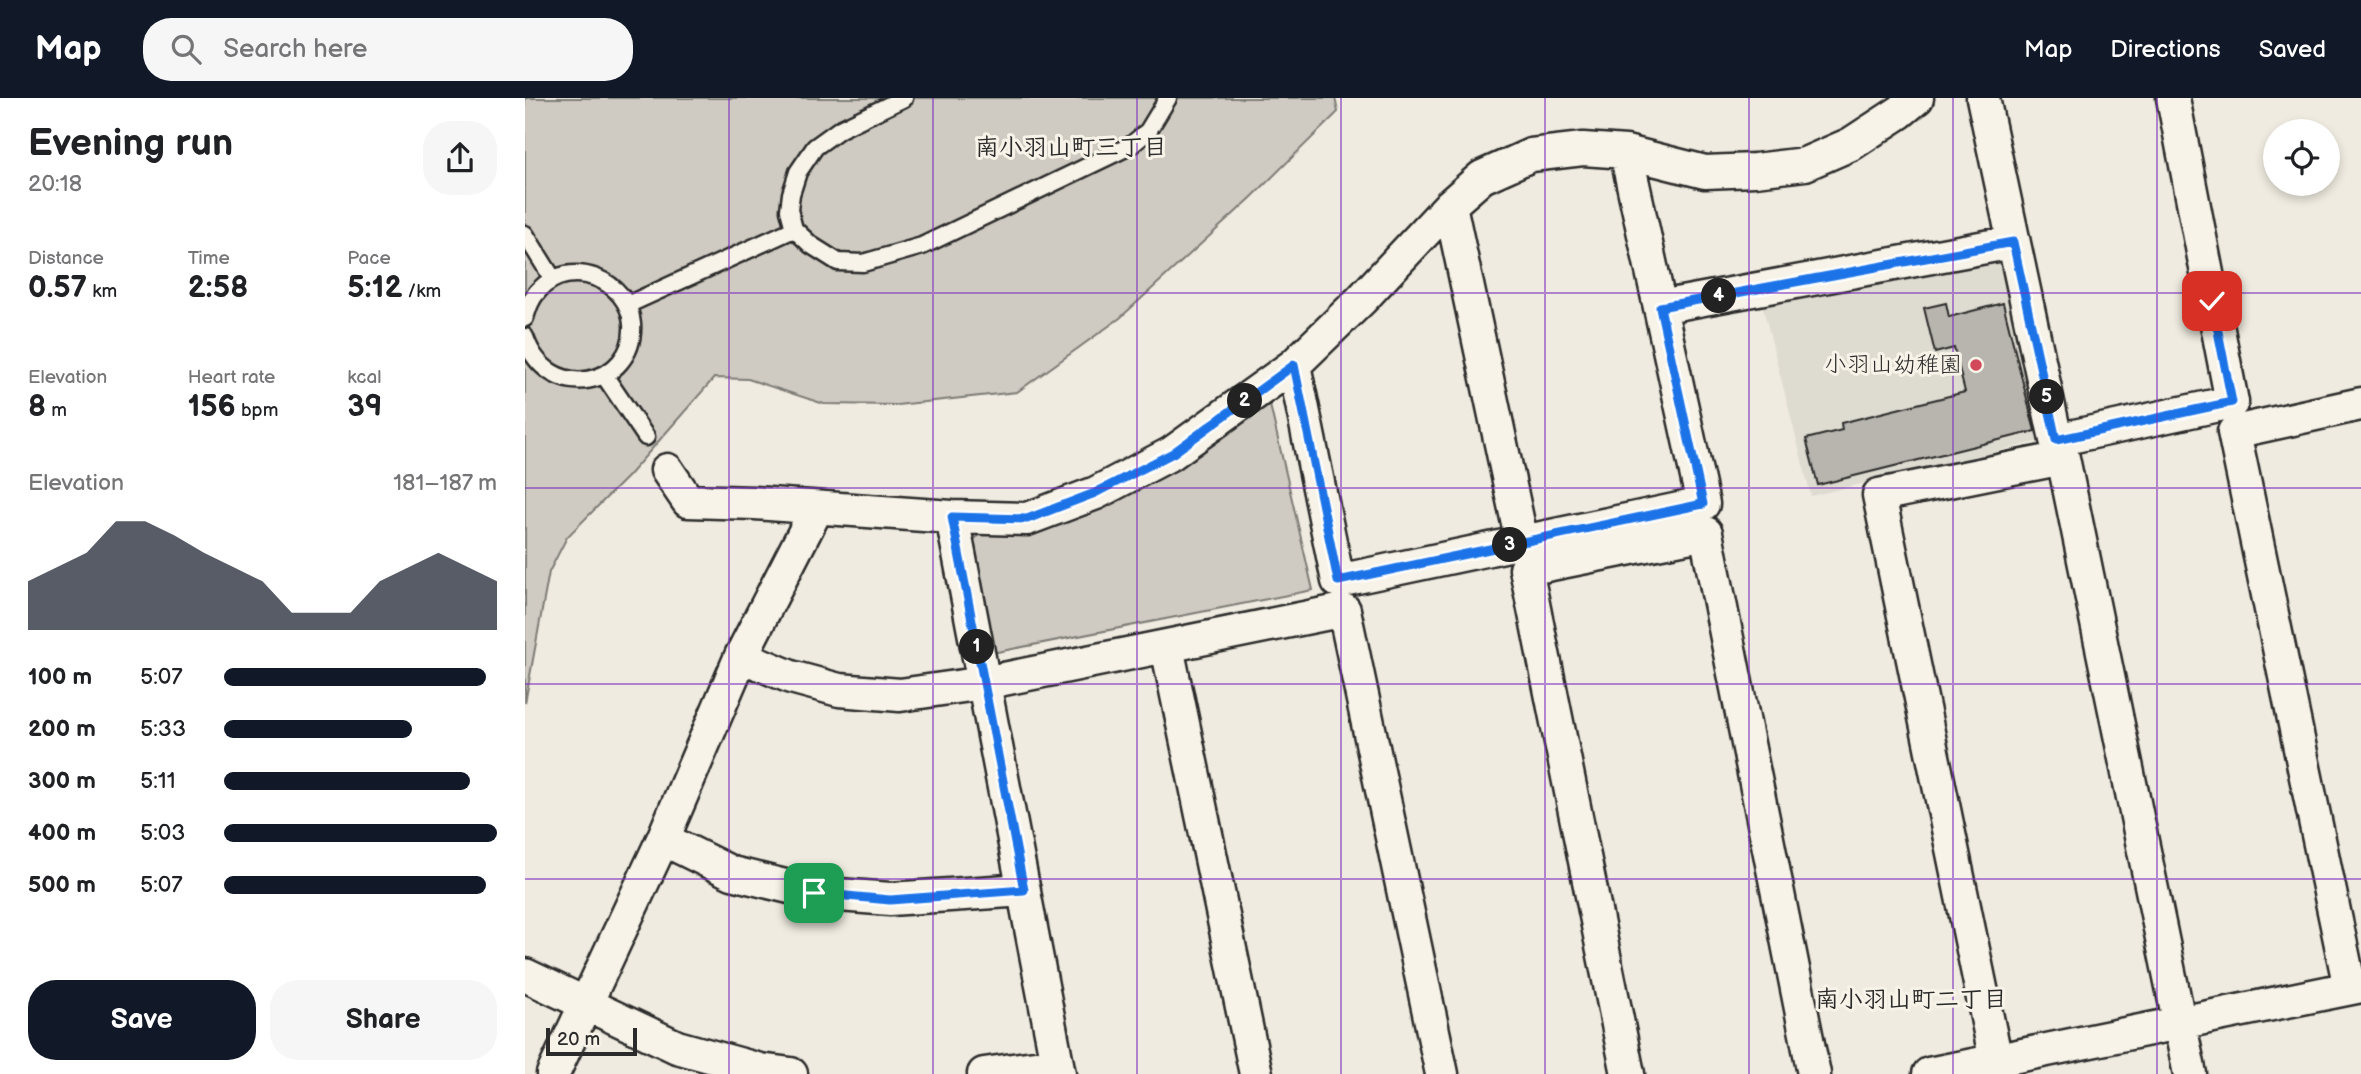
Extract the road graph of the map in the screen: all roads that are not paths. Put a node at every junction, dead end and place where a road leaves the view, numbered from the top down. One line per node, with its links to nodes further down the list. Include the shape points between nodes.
1 (904, 98): 8 (lane, via 840,129 815,147 791,194)
2 (1168, 98): 8 (lane, via 1148,131 1130,146 922,246 863,263 838,262)
3 (1917, 98): 6 (street, via 1851,144 1805,164 1705,172)
4 (1983, 98): 10 (street)
5 (2173, 98): 10 (street, via 2232,402 2056,440)
6 (1626, 152): 7 (street, via 1583,149 1531,155 1482,177); 13 (street)
7 (1450, 205): 16 (street); 23 (street)
8 (794, 229): 12 (lane)
9 (525, 234): 11 (lane)
10 (2013, 242): 13 (street)
11 (553, 279): 12 (lane, via 587,274 617,290); 14 (lane, via 540,289)
12 (627, 305): 17 (lane, via 632,324 629,344 620,362)
13 (1660, 307): 23 (street, via 1703,504)
14 (525, 318)
15 (525, 337): 17 (lane, via 530,352 555,376 571,381)
16 (1294, 365): 22 (street, via 1173,453 1095,493 1027,519); 23 (street, via 1338,581)
17 (604, 375): 19 (lane)
18 (2361, 404): 30 (street, via 2234,432)
19 (646, 437)
20 (667, 470): 21 (street, via 688,501)
21 (817, 508): 22 (street); 25 (street)
22 (952, 517): 26 (street)
23 (1522, 542)
24 (1167, 647): 26 (street); 38 (street); 39 (street, via 1344,610)
25 (741, 656): 26 (street, via 790,677 839,690 900,695); 27 (street)
26 (984, 683): 28 (street)
27 (663, 839): 28 (street, via 732,873 814,893 890,900); 31 (street)
28 (1024, 890): 34 (street)
29 (525, 975): 31 (street)
30 (2355, 987): 32 (street)
31 (585, 1003): 35 (street); 36 (street, via 677,1047)
32 (2180, 1023): 33 (street); 33 (street, via 2063,458 1879,495); 43 (street)
33 (1996, 1060): 42 (street)
34 (1058, 1069): 37 (street)
35 (553, 1074)
36 (791, 1074)
37 (984, 1074)
38 (1256, 1074)
39 (1441, 1074)
40 (1627, 1074): 41 (street, via 1526,569 1706,533)
41 (1814, 1074)
42 (1929, 1074)
43 (2190, 1074)

